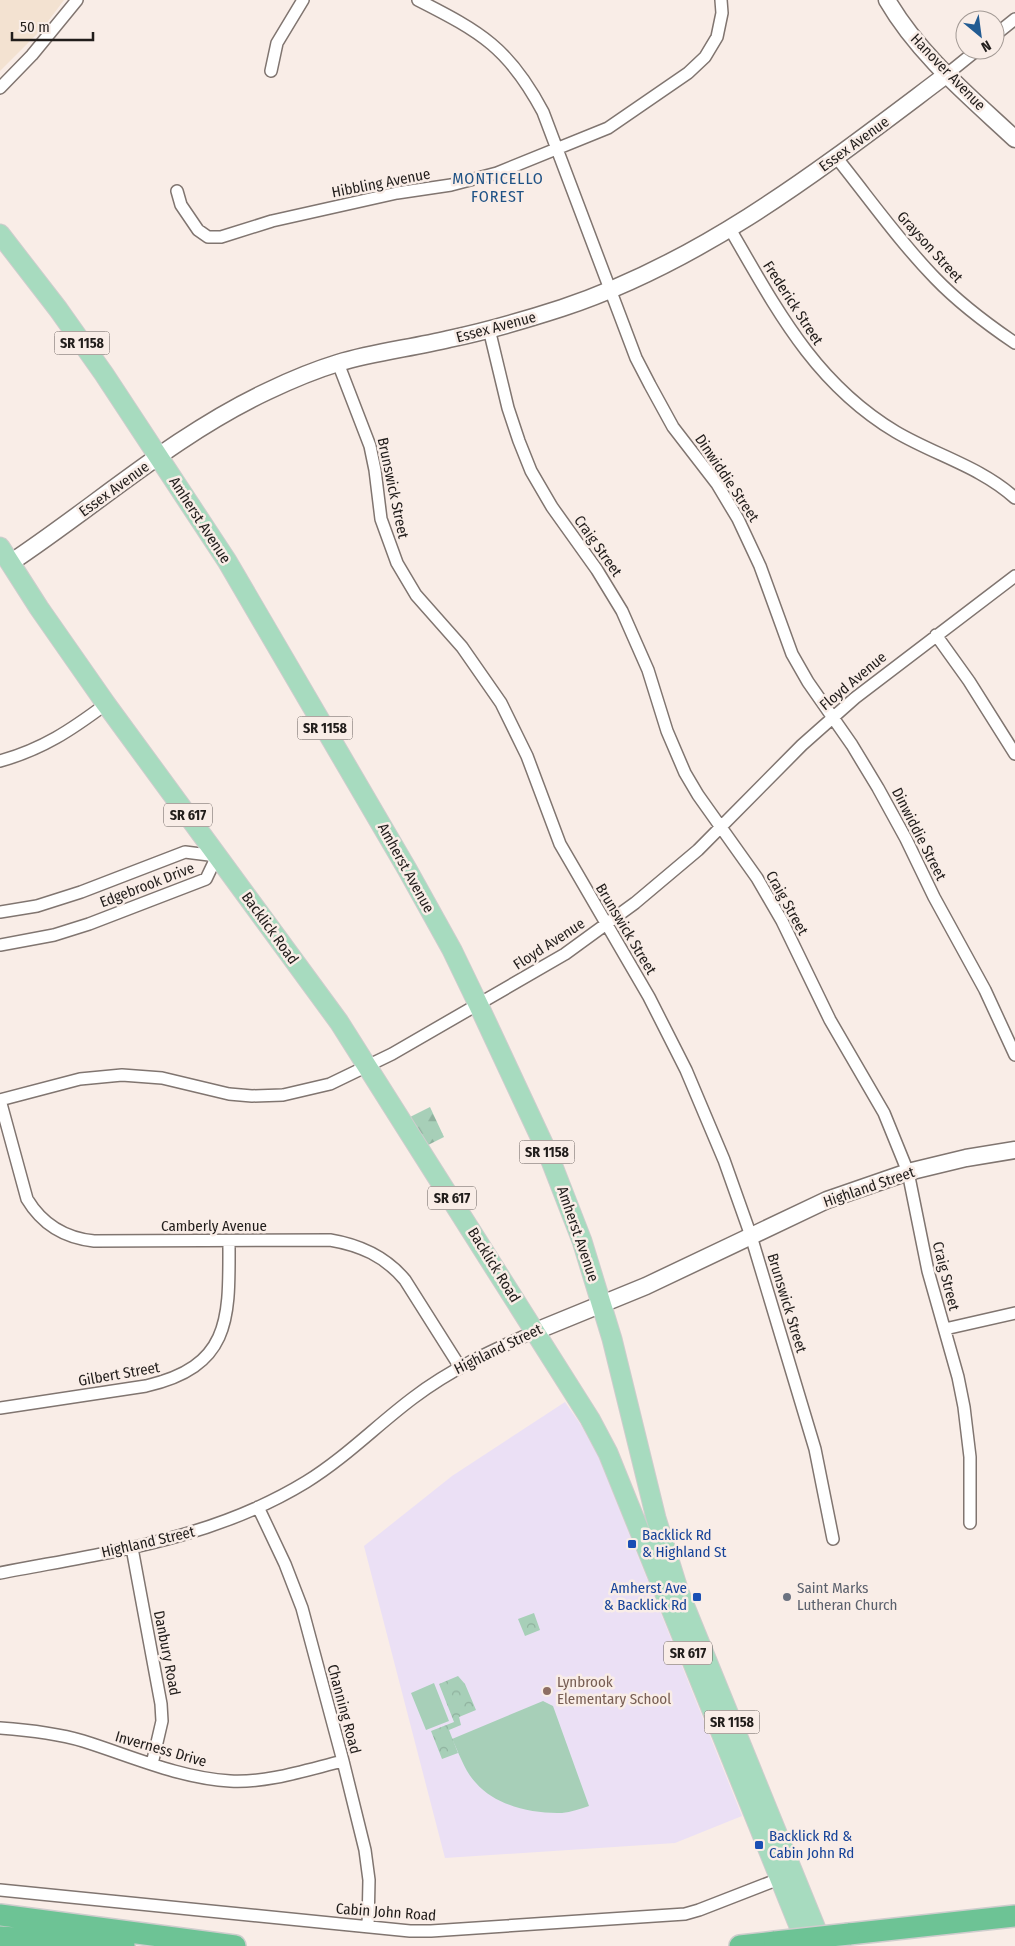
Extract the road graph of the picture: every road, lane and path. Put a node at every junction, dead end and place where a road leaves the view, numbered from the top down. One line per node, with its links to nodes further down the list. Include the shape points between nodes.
1 (77, 0): 11 (street)
2 (302, 0): 9 (street, via 277,43)
3 (418, 0): 13 (street, Dinwiddie Street, via 476,31 510,60 530,87)
4 (721, 0): 13 (street, Hibbling Avenue, via 717,37 699,64 608,128)
5 (887, 0): 10 (street, Hanover Avenue, via 910,35)
6 (1015, 19): 7 (street)
7 (1005, 27)
8 (965, 60): 10 (street, Essex Avenue)
9 (271, 71)
10 (946, 75): 12 (street, Hanover Avenue); 14 (street, Essex Avenue)
11 (0, 88)
12 (1015, 139)
13 (558, 149): 15 (street, Hibbling Avenue, via 469,181 363,200 272,221 221,237 208,237 198,230 181,205); 18 (street, Dinwiddie Street)
14 (836, 157): 16 (street, Essex Avenue); 20 (street, Grayson Street, via 937,280)
15 (177, 191)
16 (730, 229): 18 (street, Essex Avenue); 23 (street, Frederick Street, via 792,334 836,386 895,431 974,470)
17 (0, 234): 22 (main road, Amherst Avenue / SR 1158, via 58,308)
18 (610, 288): 19 (street, Essex Avenue, via 565,307); 28 (street, Dinwiddie Street, via 636,358 674,426 717,484 738,519 760,566 792,654)
19 (489, 329): 21 (street, Essex Avenue); 31 (street, Craig Street, via 508,408 531,470 622,611 648,670 676,757 698,796)
20 (1015, 343)
21 (338, 364): 22 (street, Essex Avenue, via 268,391 227,412); 34 (street, Brunswick Street, via 370,446 382,519 397,563 416,595 462,647 501,702 527,756 560,844)
22 (159, 457): 24 (street, Essex Avenue); 36 (main road, Amherst Avenue / SR 1158, via 226,561 346,764 452,950)
23 (1015, 498)
24 (3, 560): 27 (main road, Backlick Road / SR 617)
25 (1015, 576): 26 (street, Floyd Avenue)
26 (936, 635): 28 (street, Floyd Avenue); 29 (street)
27 (106, 704): 30 (street, via 65,734); 32 (main road, Backlick Road / SR 617)
28 (832, 718): 31 (street, Floyd Avenue); 37 (street, Dinwiddie Street, via 883,797)
29 (1015, 754)
30 (0, 761)
31 (721, 827): 34 (street, Floyd Avenue, via 671,874); 41 (street, Craig Street, via 782,921 830,1020 884,1113)
32 (217, 856): 33 (street, Edgebrook Drive, via 185,852 37,906); 35 (street, Edgebrook Drive, via 206,880 54,935); 38 (main road, Backlick Road / SR 617)
33 (0, 912)
34 (606, 925): 36 (street, Floyd Avenue); 42 (street, Brunswick Street, via 649,997 686,1070 724,1160)
35 (0, 945)
36 (479, 1006): 38 (street, Floyd Avenue); 44 (main road, Amherst Avenue / SR 1158, via 549,1156 582,1241)
37 (1015, 1055)
38 (368, 1066): 39 (street, Floyd Avenue, via 330,1084 283,1095 229,1094 162,1078 122,1075 80,1079); 47 (main road, Backlick Road / SR 617)
39 (0, 1100): 43 (street, Camberly Avenue, via 28,1199 34,1210 56,1230 94,1242)
40 (1015, 1150): 41 (street, Highland Street)
41 (908, 1172): 42 (street, Highland Street, via 827,1200); 46 (street, Craig Street, via 928,1271)
42 (751, 1236): 44 (street, Highland Street, via 679,1272); 52 (street, Brunswick Street, via 815,1449)
43 (229, 1241): 48 (street, Camberly Avenue, via 330,1240 354,1245 376,1255 405,1280); 49 (street, Gilbert Street, via 230,1299 225,1324 209,1353 191,1370 166,1382 146,1386)
44 (601, 1304): 47 (street, Highland Street); 54 (main road, Amherst Avenue / SR 1158)
45 (1015, 1313): 46 (street)
46 (944, 1329): 51 (street, Craig Street, via 958,1377 968,1434)
47 (536, 1330): 48 (street, Highland Street); 59 (main road, Backlick Road / SR 617, via 608,1453)
48 (460, 1367): 50 (street, Highland Street, via 413,1398 331,1466)
49 (0, 1408)
50 (258, 1507): 53 (street, Highland Street, via 205,1529); 57 (street, Channing Road, via 302,1608)
51 (970, 1524)
52 (833, 1539)
53 (132, 1548): 55 (street, Highland Street); 58 (street, Danbury Road, via 161,1704 162,1721)
54 (672, 1570): 59 (main road, Backlick Road / SR 1158)
55 (0, 1573)
56 (0, 1728): 58 (street, Inverness Drive, via 51,1733)
57 (343, 1761): 58 (street, Inverness Drive, via 282,1776 231,1781 186,1774); 63 (street, Channing Road, via 365,1850)
58 (152, 1764)
59 (786, 1876): 63 (street, Cabin John Road, via 699,1910 676,1915 431,1931); 68 (main road, Backlick Road / SR 617); 69 (main road, Backlick Road / SR 617)
60 (0, 1890): 63 (street, Cabin John Road)
61 (0, 1915): 66 (highway)
62 (1015, 1916): 67 (highway, bridge)
63 (368, 1927)
64 (0, 1936): 65 (highway)
65 (147, 1946)
66 (235, 1946)
67 (740, 1946)
68 (807, 1946)
69 (823, 1946)

